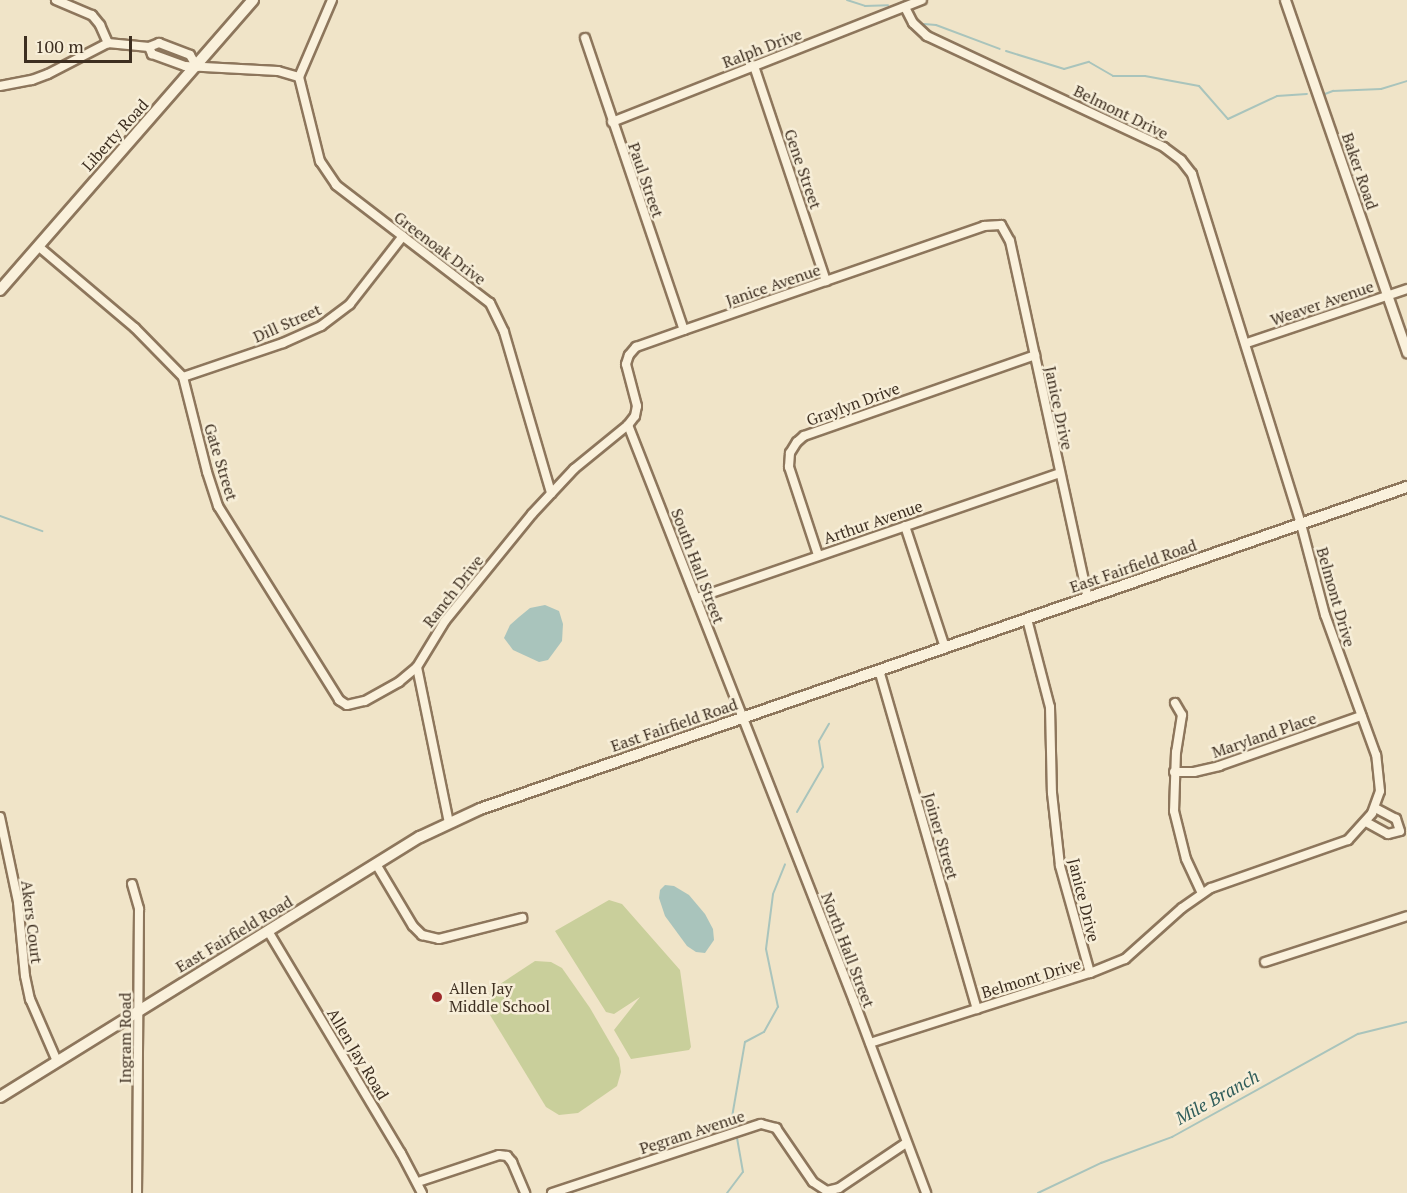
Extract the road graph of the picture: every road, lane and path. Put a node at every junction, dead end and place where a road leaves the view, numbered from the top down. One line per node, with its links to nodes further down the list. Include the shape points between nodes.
1 (56, 0): 8 (street, via 92,15)
2 (253, 0): 11 (main road, Liberty Road)
3 (332, 0): 12 (street)
4 (922, 0): 6 (street, Ralph Drive)
5 (1285, 0): 21 (street, Baker Road)
6 (905, 7): 10 (street, Ralph Drive); 23 (street, Belmont Drive, via 913,23 927,36 1141,135 1181,160 1198,189)
7 (585, 38): 14 (street, Paul Street)
8 (108, 43): 9 (street); 13 (street, via 48,74)
9 (149, 47): 11 (street, via 152,54); 11 (street, via 159,43 190,55)
10 (754, 66): 14 (street, Ralph Drive); 18 (street, Gene Street)
11 (196, 67): 12 (street, via 278,71); 17 (main road, Liberty Road)
12 (299, 77): 16 (street, Greenoak Drive, via 315,148 328,177)
13 (0, 86)
14 (612, 122): 22 (street, Paul Street)
15 (1000, 225): 18 (street, Janice Avenue, via 984,226); 25 (street, Janice Drive, via 1010,242)
16 (403, 236): 26 (street, Dill Street, via 350,304 321,326); 30 (street, Greenoak Drive, via 490,303 504,332)
17 (38, 246): 19 (main road, Liberty Road); 26 (street, via 135,328)
18 (826, 281): 22 (street, Janice Avenue)
19 (0, 290)
20 (1407, 290): 21 (street, Weaver Avenue)
21 (1388, 296): 23 (street, Weaver Avenue); 24 (street, Baker Road)
22 (684, 330): 27 (street, Janice Avenue, via 636,347 629,355 626,364 637,406)
23 (1247, 343): 31 (street, Belmont Drive)
24 (1407, 352)
25 (1035, 355): 28 (street, Janice Drive); 33 (street, Graylyn Drive, via 804,436 797,442 790,453 789,467)
26 (183, 377): 38 (street, Gate Street, via 218,506 339,700 347,705 365,701)
27 (628, 425): 30 (street, Ranch Drive, via 574,469); 34 (street, South Hall Street)
28 (1059, 473): 32 (street, Arthur Avenue); 35 (street, Janice Drive)
29 (1407, 487): 31 (main road, East Fairfield Road)
30 (551, 494): 38 (street, Ranch Drive, via 445,621)
31 (1302, 524): 35 (main road, East Fairfield Road); 41 (street, Belmont Drive, via 1324,615)
32 (905, 526): 33 (street, Arthur Avenue); 37 (street)
33 (818, 555): 34 (street, Arthur Avenue)
34 (697, 598): 42 (street, South Hall Street)
35 (1088, 598): 36 (main road, East Fairfield Road)
36 (1028, 619): 37 (main road, East Fairfield Road); 55 (street, Janice Drive, via 1050,707 1052,793 1060,866)
37 (945, 648): 39 (main road, East Fairfield Road)
38 (417, 667): 47 (street)
39 (879, 670): 42 (main road, East Fairfield Road); 56 (street, Joiner Street)
40 (1175, 703): 43 (street, via 1182,715)
41 (1361, 716): 43 (street, Maryland Place, via 1219,765 1194,772); 44 (street, Belmont Drive, via 1379,768 1380,791)
42 (741, 719): 47 (main road, East Fairfield Road, via 561,779); 58 (street, North Hall Street)
43 (1174, 772): 50 (street, via 1178,833)
44 (1375, 808): 46 (street, Belmont Drive); 46 (street, via 1396,819 1400,831 1388,834)
45 (0, 817): 59 (street, Akers Court, via 18,902 30,999)
46 (1366, 822): 50 (street, Belmont Drive, via 1348,840)
47 (449, 823): 48 (main road, East Fairfield Road)
48 (376, 864): 52 (street, via 422,935 439,939); 53 (main road, East Fairfield Road)
49 (132, 884): 57 (street, Ingram Road, via 139,909)
50 (1202, 894): 55 (street, Belmont Drive, via 1125,959)
51 (1407, 916): 54 (street)
52 (522, 918)
53 (268, 931): 57 (main road, East Fairfield Road); 62 (street, Allen Jay Road)
54 (1265, 962)
55 (1090, 973): 56 (street, Belmont Drive)
56 (977, 1009): 58 (street, Belmont Drive)
57 (139, 1010): 59 (main road, East Fairfield Road); 63 (street, Ingram Road)
58 (870, 1043): 61 (street, North Hall Street)
59 (57, 1061): 60 (main road, East Fairfield Road)
60 (0, 1097)
61 (906, 1143): 66 (street, Pegram Avenue, via 839,1188 827,1191 813,1182 776,1128 761,1124); 67 (street, North Hall Street)
62 (418, 1182): 64 (street, Allen Jay Road); 65 (street, via 499,1155 512,1162)
63 (137, 1193)
64 (422, 1193)
65 (525, 1193)
66 (552, 1193)
67 (926, 1193)

